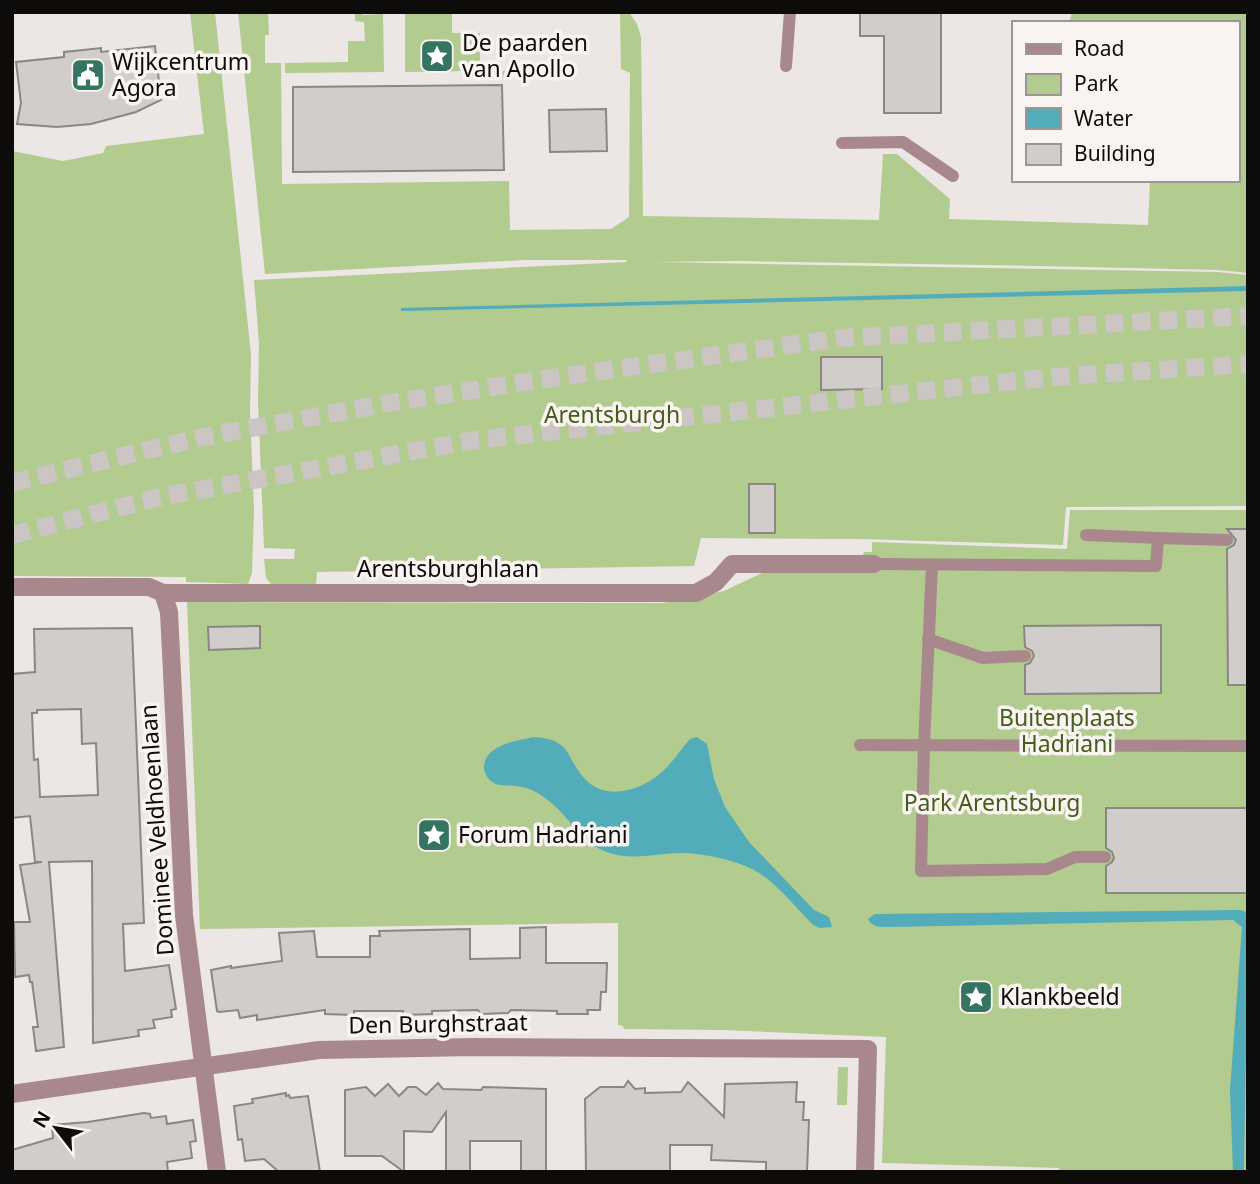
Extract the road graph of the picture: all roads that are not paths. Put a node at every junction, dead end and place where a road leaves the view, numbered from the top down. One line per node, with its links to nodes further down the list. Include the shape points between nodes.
1 (790, 12): 2 (lane)
2 (786, 66)
3 (842, 143): 4 (lane, via 903,142)
4 (953, 176)
5 (1086, 535): 6 (lane)
6 (1158, 538): 7 (lane); 9 (lane, via 1156,566)
7 (1227, 540)
8 (874, 564): 9 (lane); 11 (street, Arentsburghlaan, via 732,564 716,582 696,593)
9 (932, 565): 12 (lane)
10 (12, 587): 11 (street, Arentsburghlaan, via 149,587)
11 (163, 593): 18 (street, Dominee Veldhoenlaan, via 169,612 184,915)
12 (928, 639): 13 (lane, via 983,658); 15 (lane)
13 (1025, 656)
14 (860, 746): 15 (lane)
15 (923, 746): 16 (lane); 17 (lane, via 921,870 1047,869 1075,857)
16 (1248, 746)
17 (1105, 856)
18 (202, 1065): 19 (street, Den Burghstraat); 20 (street, Dominee Veldhoenlaan); 21 (street, Den Burghstraat, via 333,1049 868,1049)
19 (12, 1094)
20 (217, 1172)
21 (865, 1172)

